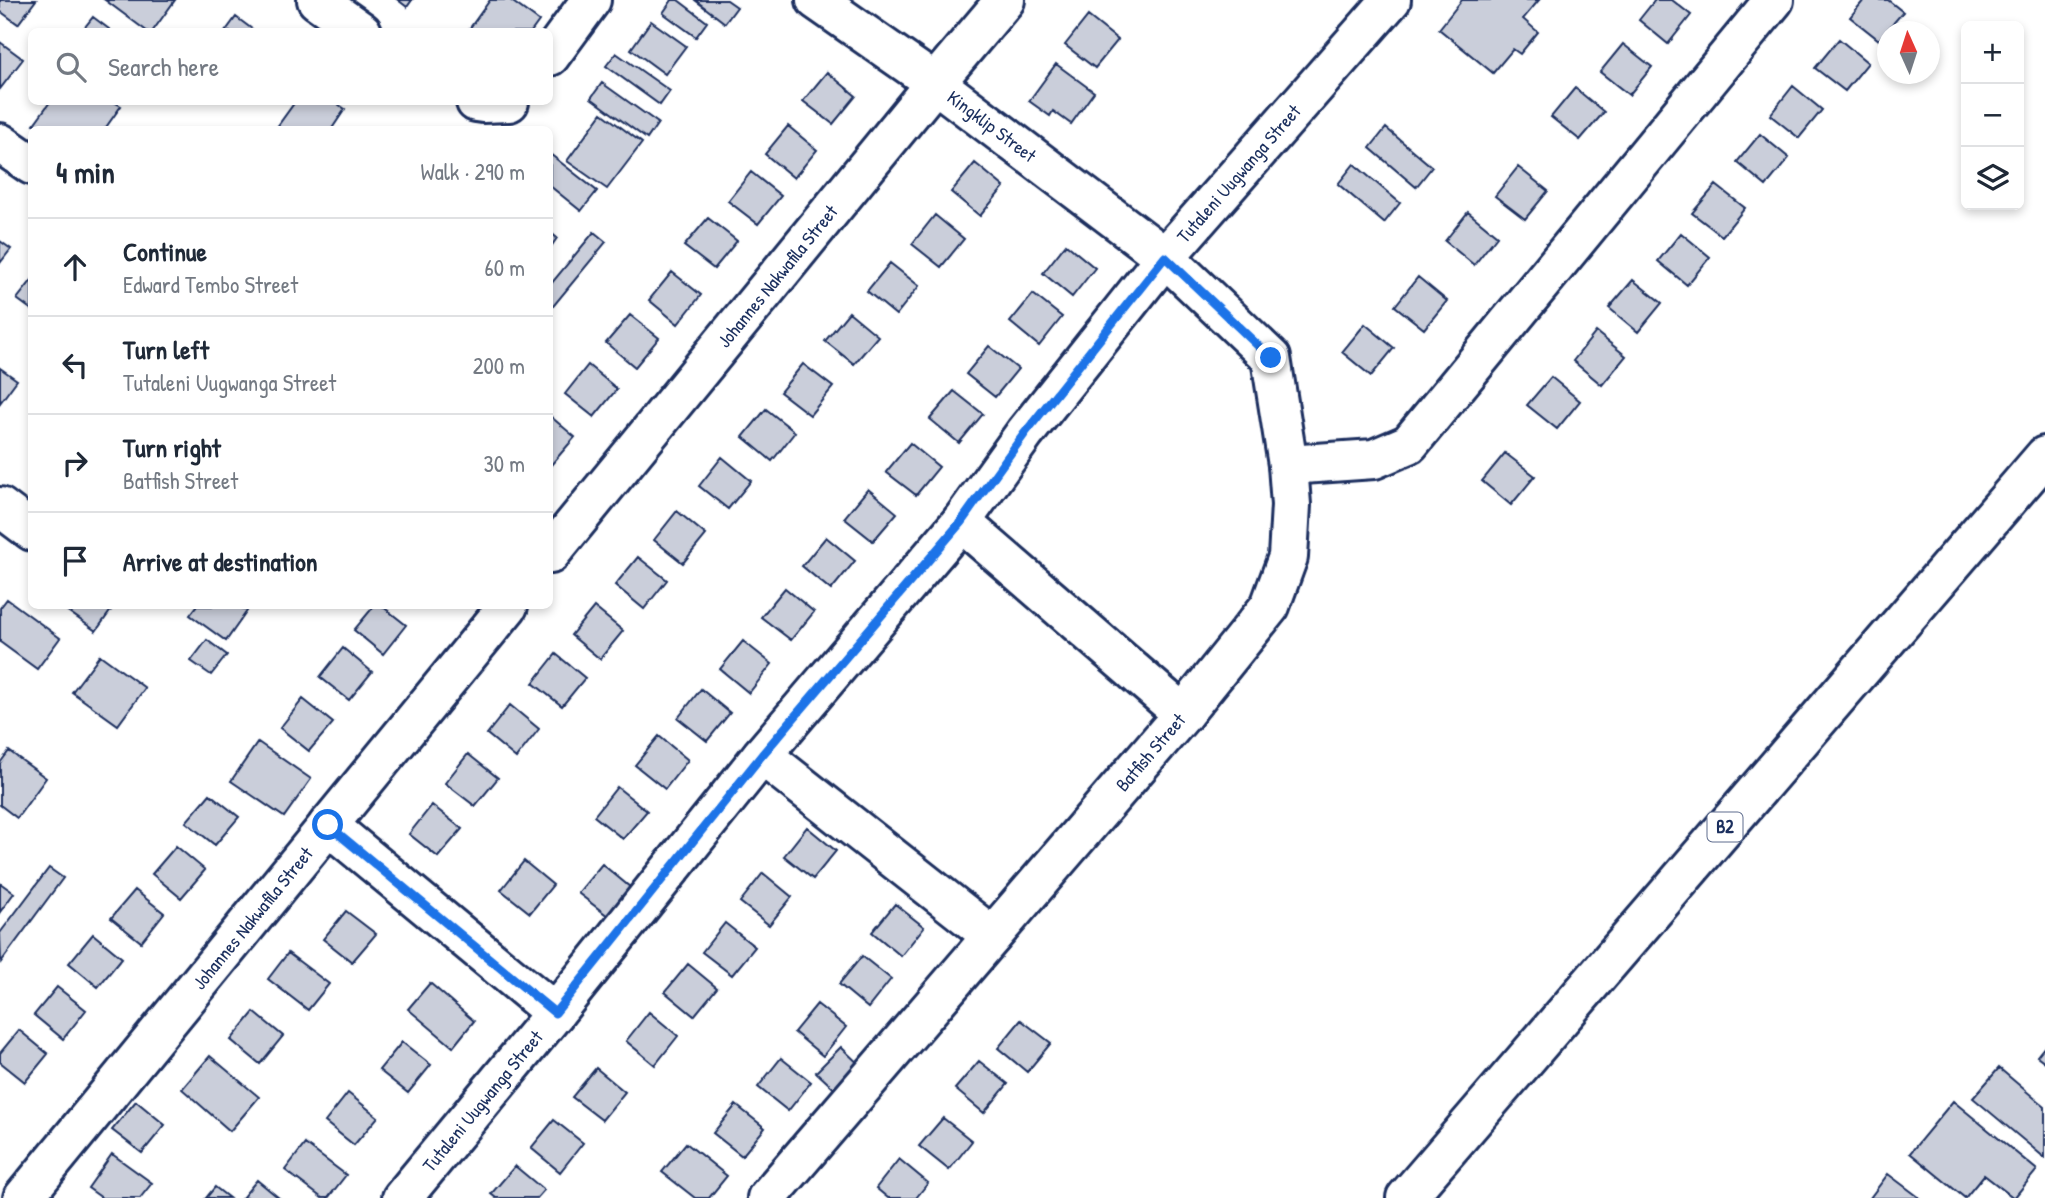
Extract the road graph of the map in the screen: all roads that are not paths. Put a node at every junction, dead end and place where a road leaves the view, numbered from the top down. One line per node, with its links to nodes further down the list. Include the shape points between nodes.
1 (317, 0): 7 (main road)
2 (591, 0): 8 (main road)
3 (816, 0): 9 (main road, Kingklip Street)
4 (1005, 0): 9 (main road, Johannes Nakwafila Street)
5 (1391, 0): 12 (main road, Tutaleni Uugwanga Street)
6 (1774, 0): 14 (main road, via 1409,444 1374,459)
7 (356, 28)
8 (553, 52)
9 (935, 83): 12 (main road, Kingklip Street); 19 (main road, Johannes Nakwafila Street)
10 (0, 143): 11 (main road)
11 (28, 162)
12 (1165, 257): 14 (main road, Batfish Street, via 1271,358); 17 (main road, Tutaleni Uugwanga Street, via 1025,433)
13 (2045, 456): 29 (main road, B2)
14 (1288, 464): 21 (main road, Batfish Street, via 1288,557 1270,606)
15 (2045, 487): 30 (main road, B2)
16 (0, 507): 18 (main road)
17 (961, 522): 21 (main road); 22 (main road, Tutaleni Uugwanga Street)
18 (28, 528)
19 (553, 550)
20 (506, 609): 23 (main road, Johannes Nakwafila Street)
21 (1183, 714): 24 (main road, Batfish Street)
22 (762, 755): 24 (main road); 25 (main road, Tutaleni Uugwanga Street)
23 (328, 825): 25 (main road); 26 (main road, Johannes Nakwafila Street)
24 (992, 936): 28 (main road, Batfish Street)
25 (555, 1013): 27 (main road, Tutaleni Uugwanga Street)
26 (23, 1198)
27 (402, 1198)
28 (767, 1198)
29 (1406, 1198)
30 (1434, 1198)

